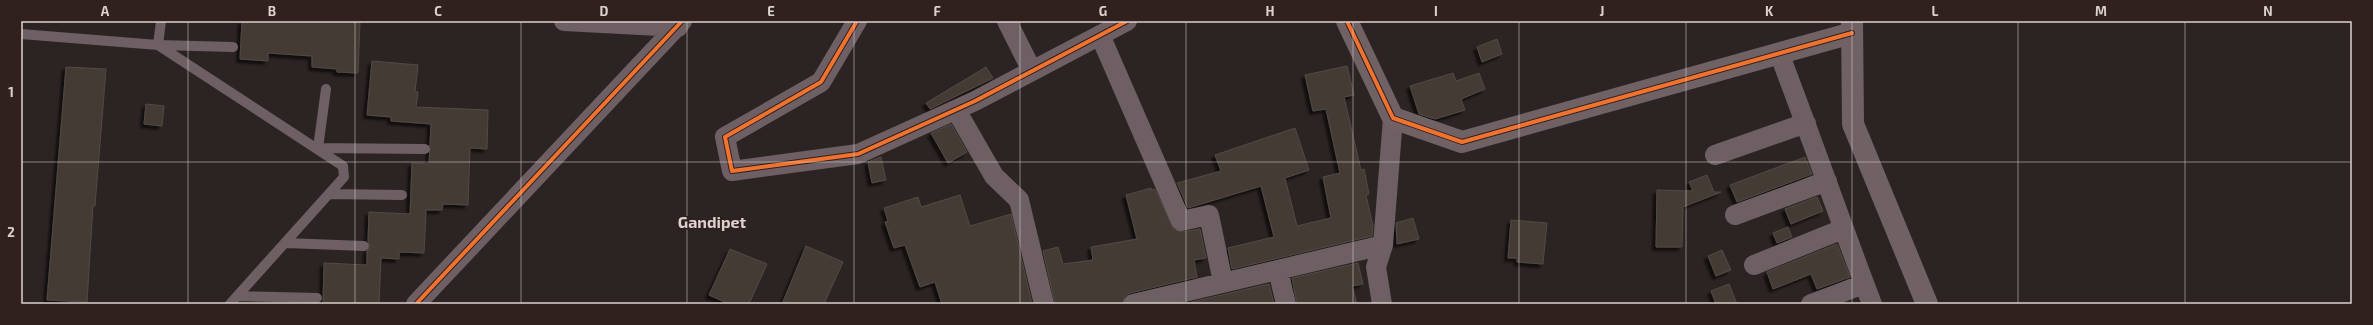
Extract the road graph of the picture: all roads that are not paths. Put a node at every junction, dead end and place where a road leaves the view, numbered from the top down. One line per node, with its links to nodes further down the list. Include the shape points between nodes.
1 (161, 21): 11 (lane)
2 (564, 21): 7 (street)
3 (857, 21): 16 (street, via 821,82 725,136 732,171 858,154)
4 (1007, 21): 14 (street)
5 (1127, 21): 10 (street)
6 (1347, 21): 17 (street)
7 (680, 24): 37 (street)
8 (1852, 27): 13 (street); 44 (street, via 1853,124)
9 (21, 34): 11 (lane)
10 (1100, 35): 14 (street); 32 (street, via 1182,221 1209,215)
11 (158, 44): 12 (lane); 19 (lane)
12 (232, 47)
13 (1779, 54): 17 (street, via 1462,142); 18 (street)
14 (1032, 71): 16 (street)
15 (326, 89): 19 (lane)
16 (956, 110): 38 (street, via 994,176 1019,200)
17 (1393, 118): 28 (street)
18 (1806, 124): 21 (street); 22 (street)
19 (318, 148): 20 (lane); 23 (lane, via 343,166 344,177)
20 (425, 149)
21 (1715, 155)
22 (1826, 180): 25 (street); 26 (street)
23 (330, 194): 24 (lane); 27 (lane)
24 (402, 195)
25 (1736, 214)
26 (1843, 229): 30 (street); 33 (street)
27 (286, 243): 29 (lane); 34 (lane)
28 (1383, 245): 31 (street); 41 (street, via 1376,267)
29 (364, 246)
30 (1754, 265)
31 (1278, 270): 32 (street); 40 (street)
32 (1223, 282): 39 (street)
33 (1864, 284): 42 (street); 43 (street)
34 (237, 296): 35 (lane); 36 (lane)
35 (317, 298)
36 (230, 304)
37 (416, 304)
38 (1044, 304)
39 (1133, 304)
40 (1286, 304)
41 (1382, 304)
42 (1811, 304)
43 (1872, 304)
44 (1927, 304)

